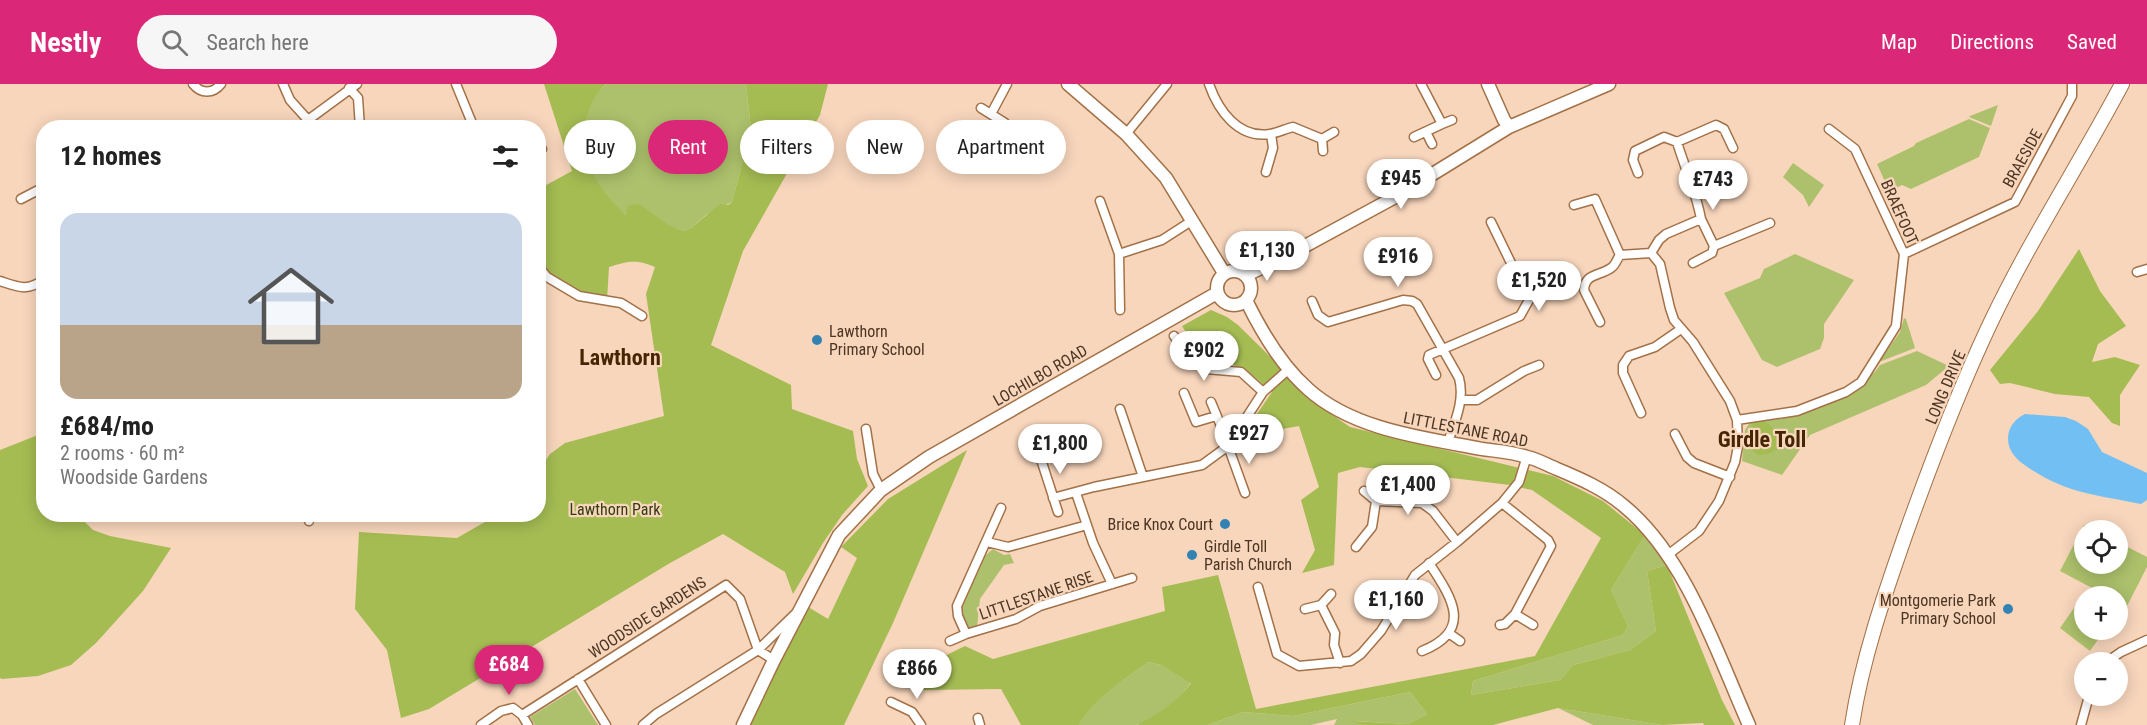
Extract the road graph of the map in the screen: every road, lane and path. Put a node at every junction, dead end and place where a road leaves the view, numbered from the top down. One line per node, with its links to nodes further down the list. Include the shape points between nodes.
1 (193, 84): 2 (street, via 200,91 210,92)
2 (221, 84)
3 (283, 84): 17 (street, via 290,100)
4 (456, 84): 19 (street)
5 (1008, 84): 16 (street)
6 (1068, 84): 27 (street)
7 (1167, 84): 27 (street)
8 (1209, 84): 28 (street, via 1214,100 1236,126 1257,135)
9 (1421, 84): 22 (street)
10 (1488, 84): 23 (street)
11 (1609, 84): 23 (street)
12 (2072, 84): 48 (street, BRAESIDE, via 2072,96 2015,202)
13 (2122, 84): 133 (main road, LONG DRIVE, via 2032,242 1974,360 1887,586 1869,645)
14 (353, 86): 17 (street); 18 (street)
15 (981, 108): 16 (street)
16 (991, 114): 20 (street)
17 (308, 120)
18 (359, 120)
19 (471, 120)
20 (1000, 120)
21 (1452, 120): 22 (street)
22 (1442, 124): 26 (street)
23 (1509, 127): 55 (street, via 1397,196)
24 (1829, 129): 48 (street, BRAEFOOT, via 1855,149)
25 (1334, 132): 30 (street)
26 (1426, 132): 29 (street); 32 (street)
27 (1126, 134): 42 (street, via 1166,178)
28 (1271, 135): 30 (street, via 1293,127); 35 (street, via 1273,148)
29 (1414, 137)
30 (1322, 139): 34 (street)
31 (1677, 142): 33 (street, via 1716,125 1724,129); 36 (street, via 1664,137 1635,151 1633,160); 41 (street)
32 (1432, 144)
33 (1733, 148)
34 (1323, 151)
35 (1266, 172)
36 (1638, 172)
37 (36, 192): 38 (street)
38 (21, 199)
39 (1100, 201): 47 (street)
40 (1574, 205): 49 (street, via 1595,199)
41 (1701, 219): 45 (street); 46 (street, via 1666,234)
42 (1193, 220): 47 (street, via 1162,240); 53 (street)
43 (1491, 222): 66 (street, via 1529,300 1526,308 1520,316)
44 (1770, 223): 45 (street)
45 (1714, 246): 50 (street, via 1712,254)
46 (1651, 253): 49 (street); 64 (street, via 1660,264 1670,308)
47 (1119, 254): 61 (street)
48 (1904, 254): 77 (street, BRAEFOOT, via 1896,326 1861,382 1797,411)
49 (1620, 255): 63 (street, via 1612,268 1584,283)
50 (1693, 263)
51 (2147, 269): 52 (street)
52 (2137, 272)
53 (1224, 273): 55 (street, via 1233,270); 58 (street)
54 (546, 275): 62 (street, via 579,296 621,303)
55 (1248, 279): 60 (street, via 1251,290)
56 (0, 281): 57 (street, via 22,288)
57 (36, 285)
58 (1217, 292): 60 (street, via 1231,305); 87 (street, LOCHILBO ROAD, via 929,456)
59 (1312, 301): 66 (street, via 1318,315 1328,322 1403,300 1412,301)
60 (1241, 302): 68 (street, LITTLESTANE ROAD)
61 (1120, 310)
62 (642, 316)
63 (1600, 322)
64 (1681, 329): 75 (street, via 1655,347 1629,356 1623,365); 77 (street, via 1730,401)
65 (1174, 336): 70 (street, via 1187,354 1206,369 1241,372)
66 (1442, 349): 69 (street, via 1428,359); 72 (street, via 1459,378)
67 (1539, 365): 72 (street, via 1477,400)
68 (1289, 369): 70 (street); 81 (street, LITTLESTANE ROAD, via 1309,390 1340,410 1384,429)
69 (1436, 375)
70 (1263, 392): 80 (street)
71 (1184, 393): 76 (street, via 1196,422)
72 (1461, 400): 81 (street)
73 (1211, 402): 76 (street)
74 (1120, 409): 85 (street)
75 (1641, 413)
76 (1216, 416): 80 (street)
77 (1737, 420): 86 (street, via 1738,446)
78 (866, 429): 87 (street, via 873,474)
79 (1675, 434): 86 (street, via 1686,457)
80 (1234, 438): 82 (street)
81 (1448, 442): 84 (street, LITTLESTANE ROAD)
82 (1228, 446): 85 (street, via 1202,465); 90 (street)
83 (1037, 447): 91 (street)
84 (1527, 456): 93 (street, via 1519,482); 100 (street, LITTLESTANE ROAD, via 1598,487 1631,512)
85 (1143, 477): 89 (street)
86 (1730, 477): 100 (street, via 1708,519 1687,542)
87 (881, 490): 107 (street, LOCHILBO ROAD, via 839,535)
88 (1364, 491): 92 (street)
89 (1076, 493): 91 (street); 96 (street, LITTLESTANE RISE)
90 (1245, 493)
91 (1053, 498): 95 (street)
92 (1376, 501): 98 (street, via 1422,503); 99 (street, via 1372,527)
93 (1502, 503): 98 (street); 109 (street, via 1551,546)
94 (1001, 508): 97 (street)
95 (1058, 512)
96 (1087, 525): 97 (street, via 1008,547); 103 (street, LITTLESTANE RISE)
97 (987, 542): 112 (street, via 957,606)
98 (1457, 542): 101 (street)
99 (1356, 547)
100 (1669, 554): 132 (street, LITTLESTANE ROAD)
101 (1429, 563): 113 (street, via 1452,605 1455,617); 121 (street, via 1415,575 1381,631 1361,654)
102 (1132, 578): 103 (street, LITTLESTANE RISE)
103 (1112, 584): 112 (street, LITTLESTANE RISE)
104 (1258, 587): 121 (street, via 1277,654 1299,666)
105 (1331, 594): 106 (street)
106 (1321, 605): 108 (street); 121 (street, via 1335,633)
107 (800, 609): 117 (street); 120 (street, LOCHILBO ROAD)
108 (1305, 609)
109 (1515, 614): 110 (street); 111 (street)
110 (1500, 625)
111 (1533, 625)
112 (966, 634): 115 (street, LITTLESTANE RISE)
113 (1449, 634): 116 (street); 118 (street)
114 (2147, 640): 119 (street)
115 (950, 641)
116 (1460, 641)
117 (758, 650): 120 (street); 122 (street, WOODSIDE GARDENS, via 740,599 726,585); 129 (street)
118 (1422, 651)
119 (2122, 652)
120 (774, 660): 130 (street, LOCHILBO ROAD)
121 (1340, 663)
122 (578, 679): 125 (street, WOODSIDE GARDENS); 128 (street)
123 (891, 702): 131 (street, via 912,712)
124 (2086, 706): 134 (street)
125 (522, 715): 126 (street, via 513,708); 127 (street)
126 (481, 725)
127 (528, 725)
128 (606, 725)
129 (643, 725)
130 (743, 725)
131 (921, 725)
132 (1749, 725)
133 (1852, 725)
134 (2081, 725)

